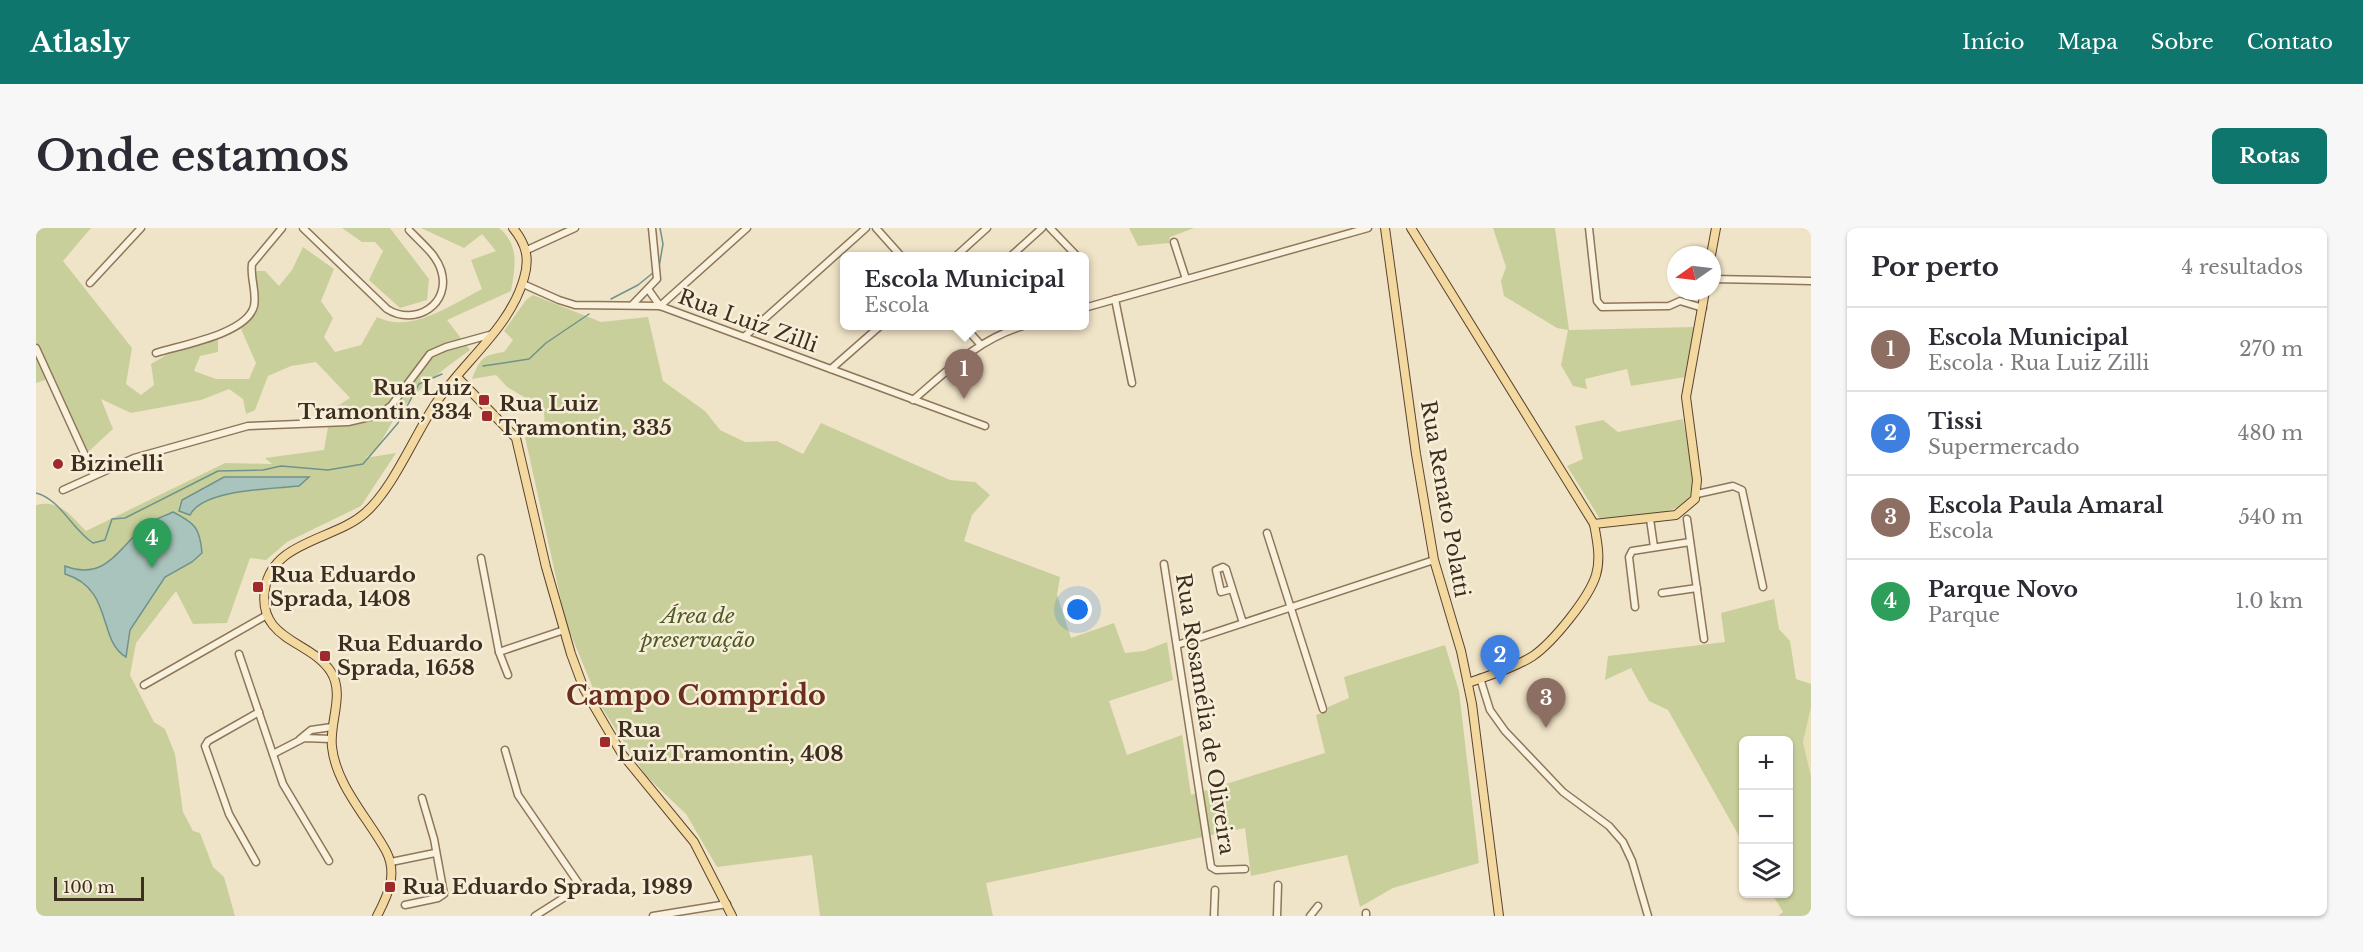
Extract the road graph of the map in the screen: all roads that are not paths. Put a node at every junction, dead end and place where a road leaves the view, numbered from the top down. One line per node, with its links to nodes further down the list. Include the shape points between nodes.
1 (141, 228): 29 (street)
2 (282, 228): 45 (street, via 252,264 255,303 244,322)
3 (303, 228): 18 (street, via 387,309 411,317 434,305 443,279 434,257)
4 (513, 228): 21 (main road)
5 (575, 228): 21 (street)
6 (652, 228): 31 (street, via 656,280)
7 (747, 228): 35 (street)
8 (866, 228): 42 (street)
9 (876, 228): 22 (street)
10 (987, 228): 23 (street)
11 (1042, 228): 24 (street)
12 (1050, 228): 25 (street)
13 (1368, 228): 26 (street)
14 (1386, 228): 61 (main road, Rua Renato Polatti)
15 (1411, 228): 56 (main road)
16 (1589, 228): 37 (street, via 1597,301 1602,307 1669,306 1680,301)
17 (1716, 228): 20 (main road)
18 (409, 230)
19 (1174, 242): 26 (street)
20 (1713, 246)
21 (526, 250): 30 (main road)
22 (897, 252)
23 (960, 252)
24 (1015, 252)
25 (1073, 252)
26 (1186, 279): 32 (street)
27 (1721, 279): 28 (street)
28 (1811, 281)
29 (90, 283)
30 (523, 284): 34 (street, Rua Luiz Zilli, via 566,303); 41 (main road)
31 (648, 289): 34 (street); 35 (street)
32 (1115, 299): 36 (street); 48 (street)
33 (1704, 300): 37 (main road)
34 (633, 304): 35 (street, Rua Luiz Zilli)
35 (660, 306): 42 (street, Rua Luiz Zilli)
36 (1089, 307)
37 (1703, 308): 53 (main road, via 1686,398)
38 (875, 330): 46 (street)
39 (968, 330): 43 (street)
40 (1013, 330): 43 (street)
41 (493, 334): 47 (main road); 51 (street, via 430,354 391,406 378,415 348,422 248,426 134,458)
42 (744, 337): 46 (street, Rua Luiz Zilli)
43 (980, 344): 49 (street)
44 (36, 348): 51 (street)
45 (156, 353)
46 (831, 369): 49 (street, Rua Luiz Zilli)
47 (457, 377): 69 (main road, via 437,401 367,512 298,548 273,569 264,592); 71 (main road, via 516,438)
48 (1132, 383)
49 (913, 400): 50 (street, Rua Luiz Zilli)
50 (985, 426)
51 (94, 475): 52 (street)
52 (63, 490)
53 (1697, 494): 54 (main road, via 1681,514); 63 (street, via 1733,486 1742,490)
54 (1650, 519): 56 (main road); 59 (street)
55 (1686, 519): 58 (street)
56 (1594, 524): 77 (main road, via 1598,566 1584,597 1541,649 1524,661)
57 (1267, 533): 67 (street)
58 (1690, 542): 59 (street); 64 (street)
59 (1654, 547): 68 (street, via 1630,554)
60 (482, 558): 74 (street)
61 (1434, 560): 67 (street); 78 (main road, Rua Renato Polatti)
62 (1164, 564): 73 (street, Rua Rosamélia de Oliveira)
63 (1763, 587)
64 (1697, 588): 66 (street); 72 (street)
65 (1233, 589): 70 (street)
66 (1662, 593)
67 (1291, 607): 70 (street); 82 (street)
68 (1635, 608)
69 (267, 615): 79 (street); 84 (main road, via 278,632 331,670 337,691)
70 (1243, 623): 73 (street)
71 (564, 630): 74 (street); 97 (main road, via 578,675 610,736 694,842)
72 (1704, 639)
73 (1177, 645): 94 (street, Rua Rosamélia de Oliveira, via 1213,869)
74 (499, 652): 76 (street)
75 (239, 654): 83 (street)
76 (508, 675)
77 (1480, 678): 78 (main road); 80 (street)
78 (1468, 683): 81 (main road, Rua Renato Polatti)
79 (144, 685)
80 (1486, 700): 81 (street); 109 (street, via 1505,731 1563,792 1616,833 1632,861)
81 (1472, 704): 108 (main road, Rua Renato Polatti)
82 (1323, 709)
83 (259, 712): 88 (street); 92 (street, via 205,746 228,814)
84 (332, 727): 85 (main road); 86 (street, via 311,730)
85 (331, 739): 86 (street); 93 (main road, via 339,774)
86 (299, 740): 88 (street)
87 (505, 750): 102 (street, via 518,795 579,884 576,890)
88 (273, 754): 91 (street, via 286,790)
89 (422, 798): 90 (street)
90 (435, 853): 93 (street); 98 (street, via 444,894)
91 (329, 861)
92 (256, 862)
93 (391, 864): 101 (main road, via 390,890)
94 (1245, 869)
95 (1278, 885): 106 (street)
96 (1215, 890): 105 (street)
97 (727, 904): 100 (street); 104 (main road)
98 (405, 905)
99 (1318, 906): 107 (street)
100 (667, 915): 103 (street)
101 (377, 916)
102 (535, 916)
103 (653, 916)
104 (732, 916)
105 (1214, 916)
106 (1277, 916)
107 (1310, 916)
108 (1499, 916)
109 (1648, 916)

